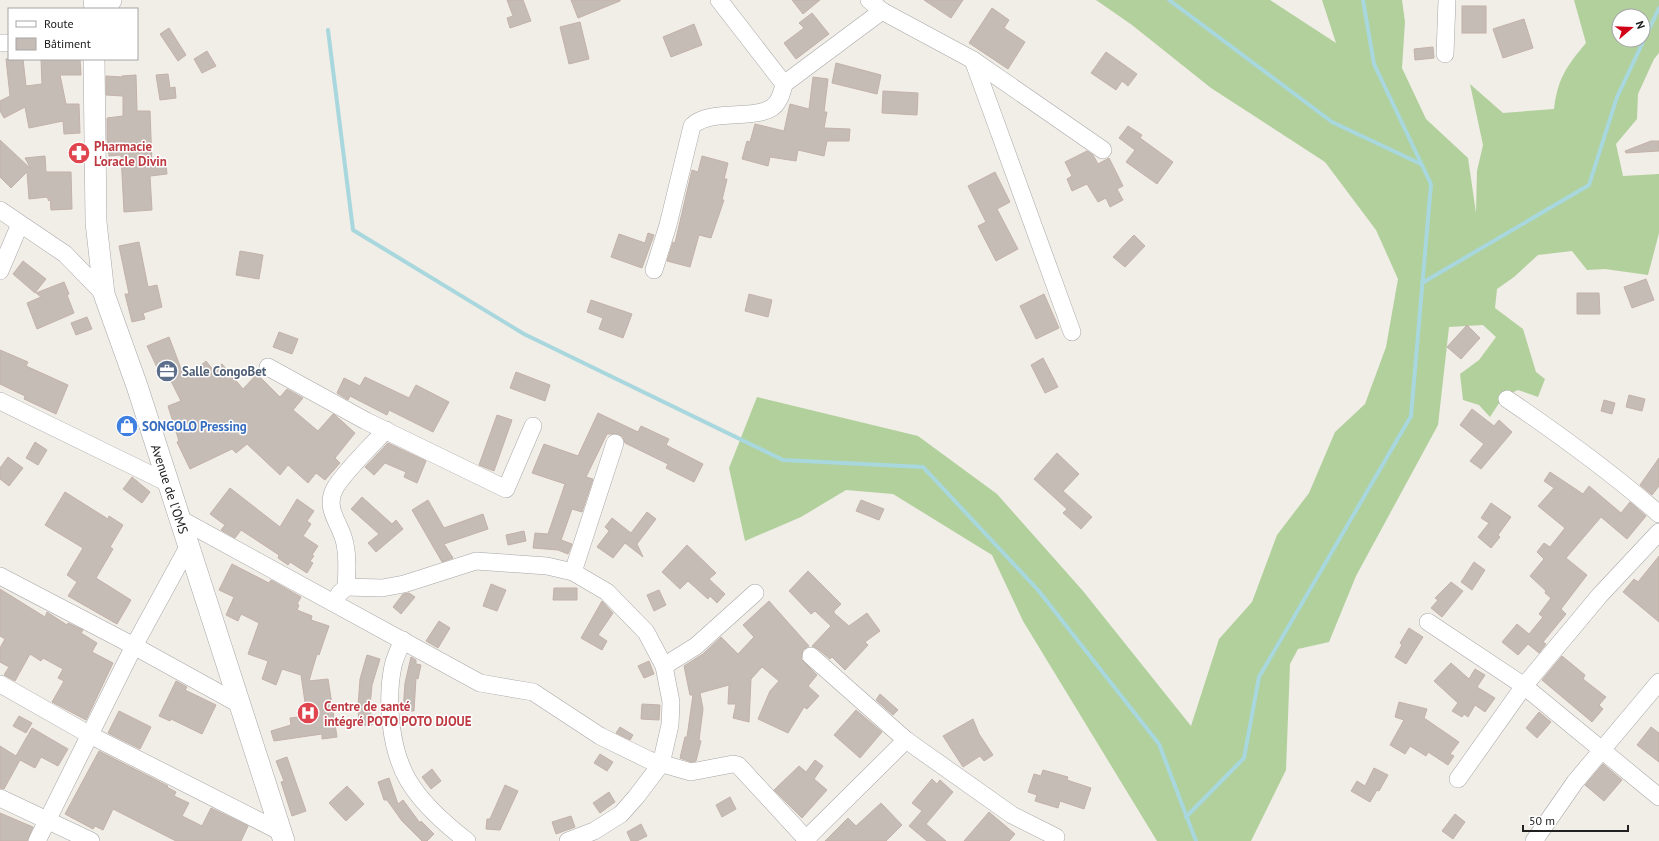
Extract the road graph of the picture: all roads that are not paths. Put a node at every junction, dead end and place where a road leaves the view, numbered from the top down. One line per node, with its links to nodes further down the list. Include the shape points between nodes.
1 (719, 0): 7 (street)
2 (1447, 0): 4 (street)
3 (876, 5): 6 (street); 7 (street)
4 (1445, 54)
5 (94, 60): 13 (street, Avenue de l'OMS, via 96,222)
6 (973, 60): 8 (street); 14 (street)
7 (784, 84): 11 (street, via 778,102 770,109 712,116 698,120 692,126 668,225)
8 (1103, 150)
9 (0, 210): 10 (street)
10 (20, 224): 12 (street); 13 (street, via 66,254)
11 (654, 270)
12 (0, 271)
13 (104, 294): 21 (street, Avenue de l'OMS)
14 (1072, 332)
15 (268, 367): 19 (street)
16 (1507, 399): 22 (street, via 1574,446)
17 (0, 401): 21 (street)
18 (533, 426): 19 (street, via 506,489)
19 (386, 430): 28 (street, via 334,490 331,505 333,518 345,541)
20 (615, 443): 26 (street)
21 (168, 483): 23 (street, Avenue de l'OMS)
22 (1659, 514)
23 (180, 519): 25 (street, Avenue de l'OMS); 30 (street)
24 (1659, 532): 38 (street, via 1600,595)
25 (188, 547): 33 (street); 39 (street, Avenue de l'OMS)
26 (573, 572): 28 (street, via 547,566 476,561 404,584 382,588); 35 (street, via 607,592 617,602 646,632)
27 (0, 576): 33 (street)
28 (346, 587): 30 (street)
29 (755, 593): 35 (street, via 696,646)
30 (330, 603): 32 (street)
31 (1428, 622): 38 (street)
32 (403, 640): 43 (street, via 480,683 533,692 600,736); 54 (street, via 393,664 389,688 390,714 397,751 407,779 422,799 439,818)
33 (134, 646): 39 (street); 40 (street)
34 (811, 656): 41 (street)
35 (664, 666): 43 (street, via 670,725)
36 (1659, 682): 42 (street)
37 (0, 684): 40 (street)
38 (1524, 686): 42 (street); 44 (street)
39 (239, 704): 48 (street, Avenue de l'OMS)
40 (90, 735): 47 (street); 48 (street)
41 (906, 740): 49 (street, via 1012,815); 51 (street)
42 (1602, 751): 45 (street); 55 (street, via 1575,782)
43 (661, 764): 50 (street, via 621,814); 51 (street, via 691,772 738,765)
44 (1458, 779)
45 (1659, 797)
46 (0, 798): 47 (street)
47 (47, 820): 52 (street); 53 (street)
48 (283, 837)
49 (1056, 837)
50 (574, 840)
51 (807, 840)
52 (37, 841)
53 (91, 841)
54 (467, 841)
55 (1534, 841)

